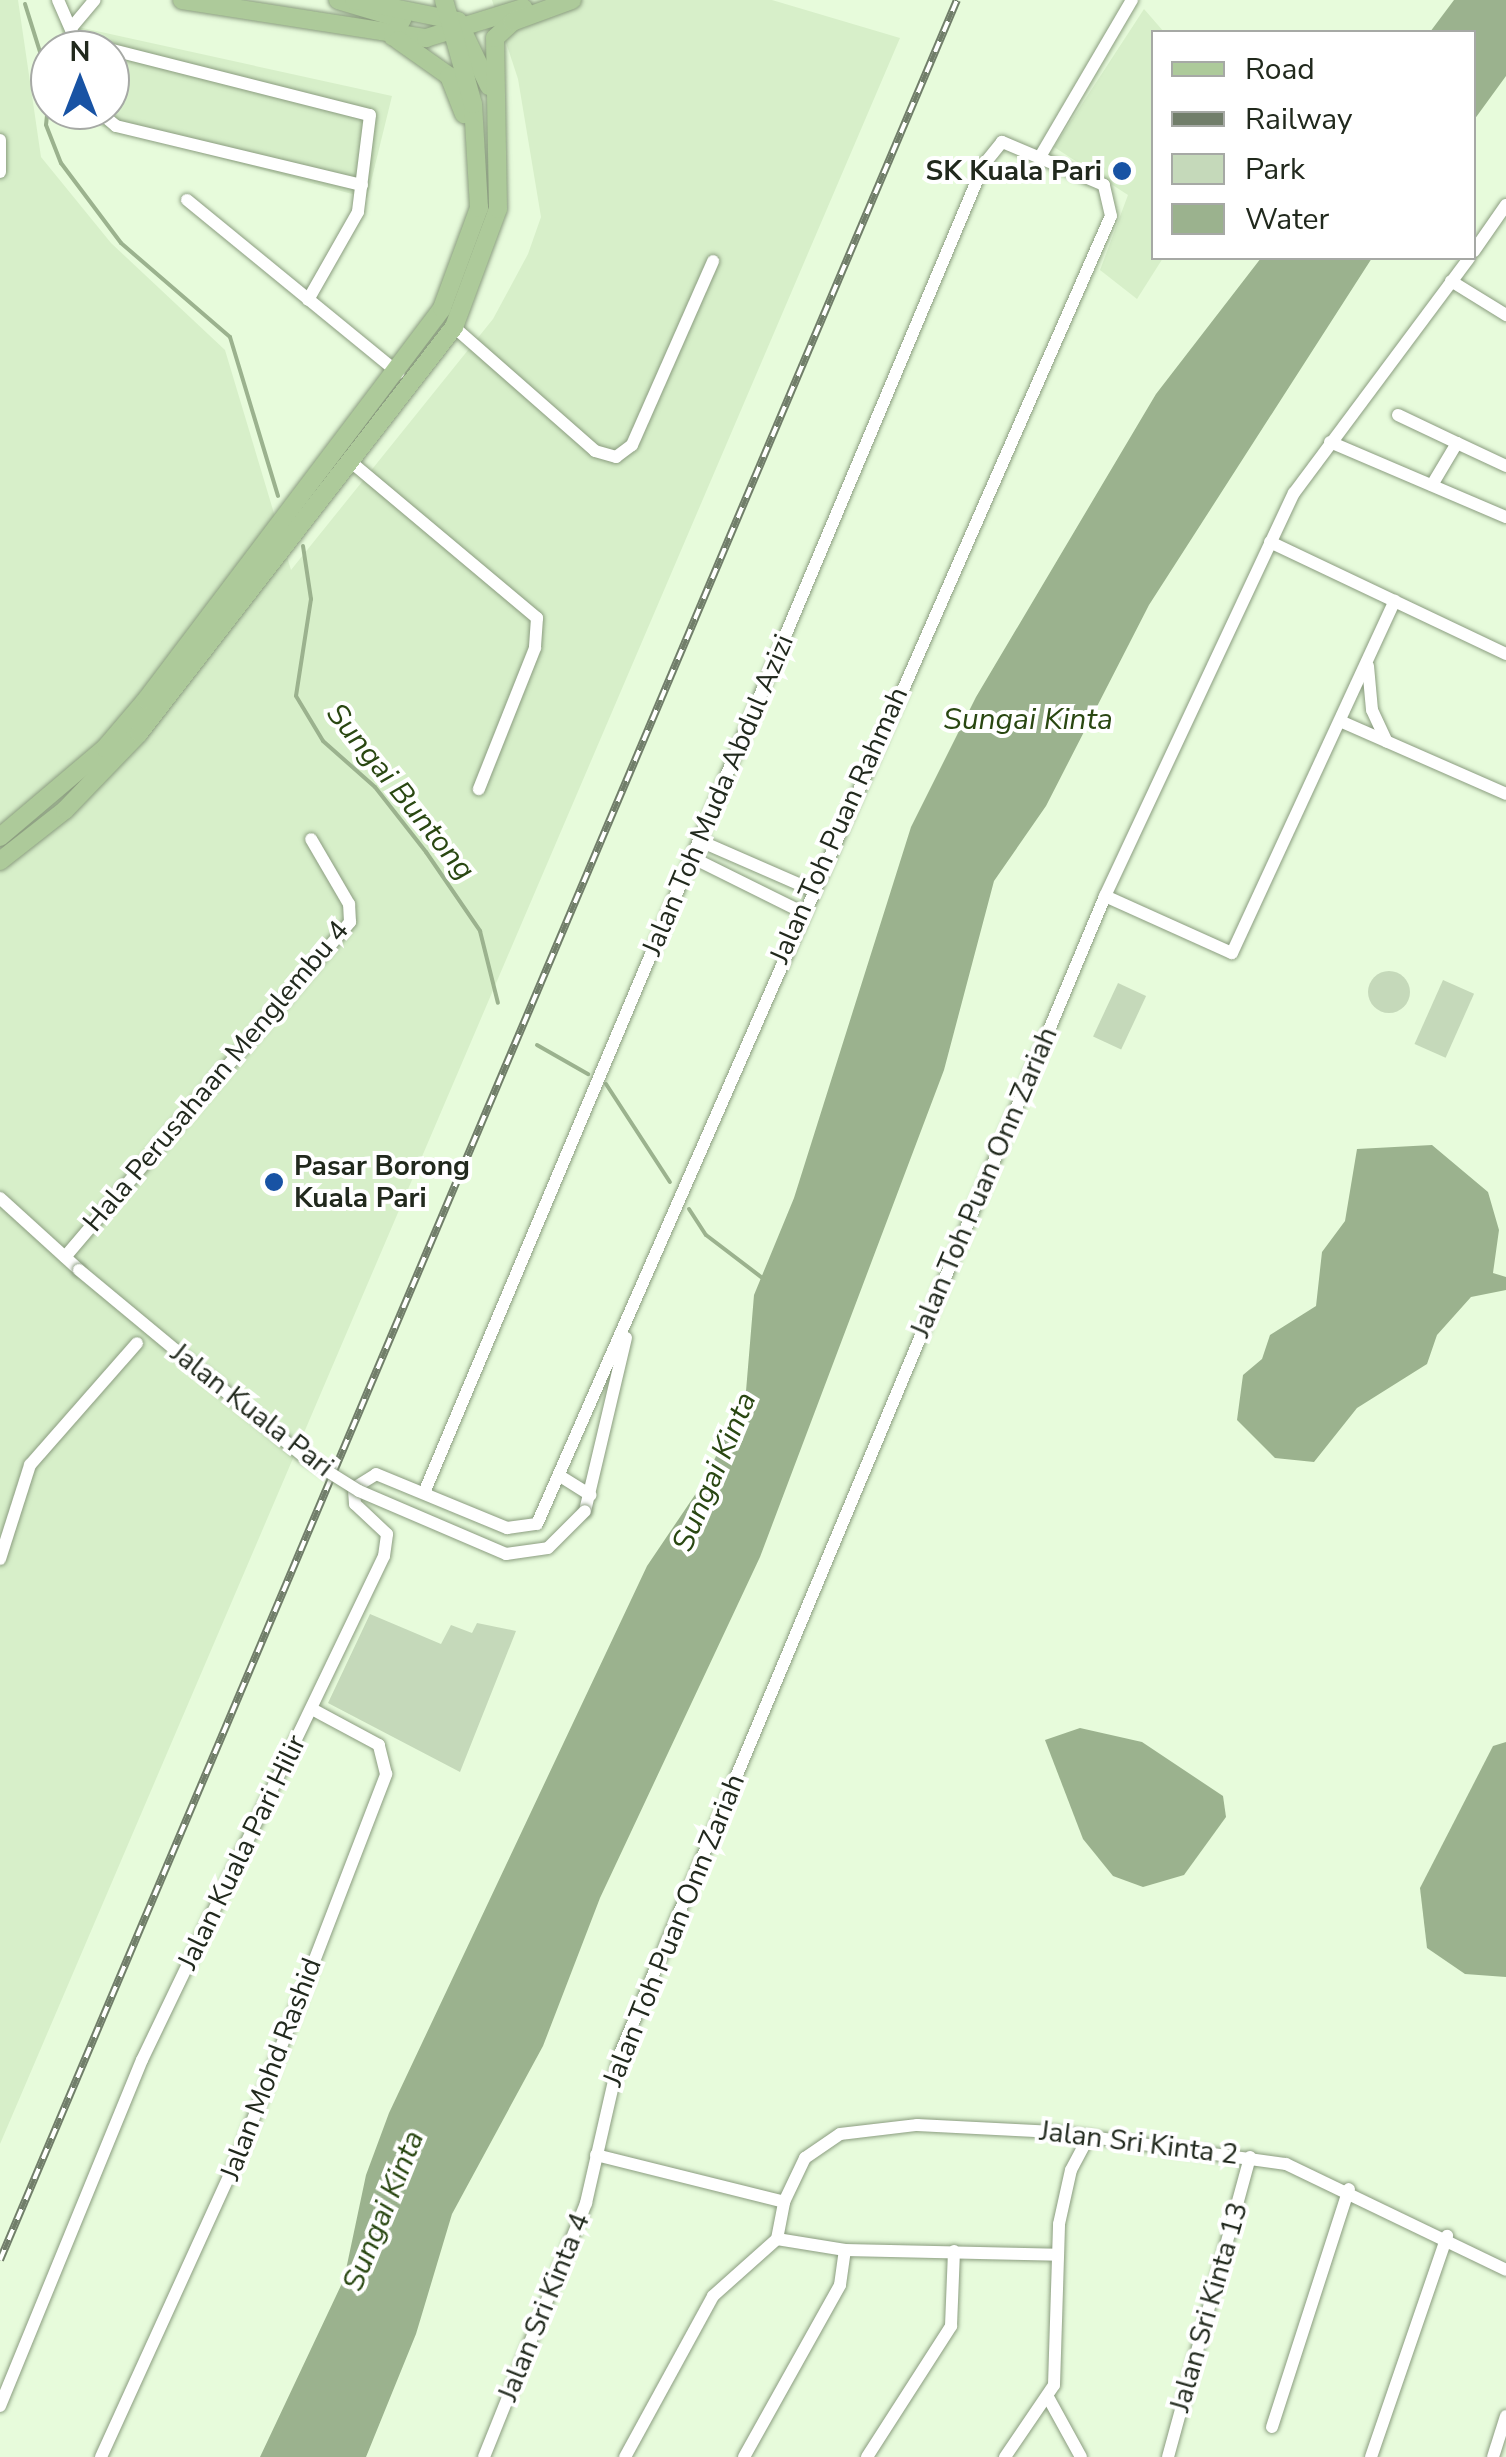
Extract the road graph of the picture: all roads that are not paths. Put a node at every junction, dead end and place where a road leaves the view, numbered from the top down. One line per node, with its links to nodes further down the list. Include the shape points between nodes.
1 (58, 0): 10 (street)
2 (94, 0): 11 (street)
3 (182, 0): 12 (main road)
4 (338, 0): 12 (main road, via 402,19)
5 (354, 0): 9 (main road)
6 (546, 0): 9 (main road)
7 (572, 0): 14 (main road, via 500,31)
8 (1132, 0): 18 (street)
9 (453, 19): 12 (main road); 14 (main road); 17 (main road)
10 (72, 30)
11 (80, 30)
12 (392, 37): 17 (main road, via 449,76)
13 (130, 52): 20 (street, via 361,110 374,124)
14 (493, 95): 29 (main road, via 502,158 498,209)
15 (130, 129): 20 (street)
16 (0, 140): 19 (street)
17 (478, 152): 30 (main road, via 478,208 458,275)
18 (1041, 155): 48 (street, Jalan Toh Muda Abdul Azizi, via 1002,142 984,164); 52 (street, Jalan Toh Puan Rahmah, via 1104,185 1110,216)
19 (0, 172)
20 (362, 185): 27 (street, via 358,212)
21 (187, 200): 27 (street)
22 (1506, 205): 23 (street)
23 (1476, 247)
24 (1467, 260): 26 (street, Jalan Toh Puan Onn Zariah)
25 (713, 261): 29 (street, via 632,445 616,457 595,451)
26 (1452, 282): 28 (street); 32 (street, Jalan Toh Puan Onn Zariah)
27 (308, 300): 30 (street)
28 (1506, 315)
29 (454, 327): 34 (main road)
30 (398, 373): 46 (main road, via 106,748)
31 (1398, 415): 33 (street)
32 (1330, 442): 36 (street); 38 (street, Jalan Toh Puan Onn Zariah)
33 (1458, 442): 35 (street); 36 (street)
34 (351, 462): 44 (street, via 536,618 535,648); 51 (main road, via 139,733 65,810)
35 (1506, 466)
36 (1432, 485): 37 (street)
37 (1506, 517)
38 (1270, 542): 39 (street); 53 (street, Jalan Toh Puan Onn Zariah)
39 (1395, 600): 40 (street); 41 (street)
40 (1506, 654)
41 (1369, 658): 42 (street); 43 (street, via 1372,710)
42 (1340, 721): 43 (street); 53 (street, via 1232,953)
43 (1386, 742): 45 (street)
44 (479, 789)
45 (1506, 794)
46 (0, 837)
47 (312, 839): 57 (street, Hala Perusahaan Menglembu 4, via 349,904 348,926)
48 (700, 841): 49 (street, Jalan Toh Muda Abdul Azizi); 50 (street)
49 (692, 858): 50 (street); 61 (street, Jalan Toh Muda Abdul Azizi)
50 (716, 859): 52 (street); 54 (street)
51 (0, 861)
52 (810, 890): 54 (street, Jalan Toh Puan Rahmah)
53 (1105, 896): 67 (street, Jalan Toh Puan Onn Zariah, via 620,2054)
54 (800, 911): 58 (street, Jalan Toh Puan Rahmah)
55 (0, 1198): 57 (street, Jalan Kuala Pari)
56 (0, 1210): 57 (street, Jalan Kuala Pari)
57 (65, 1257): 62 (street, Jalan Kuala Pari, bridge, via 303,1456 359,1490 506,1554 548,1548 585,1511)
58 (634, 1306): 60 (street, Jalan Toh Puan Rahmah); 62 (street, Jalan Kuala Pari)
59 (137, 1343): 64 (street, via 30,1465)
60 (560, 1476): 62 (street); 63 (street, Jalan Toh Puan Rahmah)
61 (424, 1493): 63 (street, Jalan Kuala Pari Hilir, via 507,1528); 65 (street, Jalan Kuala Pari Hilir, via 376,1474 354,1488 355,1504 381,1525 388,1546)
62 (591, 1495)
63 (530, 1530)
64 (0, 1559)
65 (312, 1710): 78 (street, Jalan Kuala Pari Hilir, via 142,2060); 81 (street, Jalan Mohd Rashid, via 379,1746 386,1774 242,2148)
66 (1089, 2136): 68 (street, Jalan Sri Kinta 2); 70 (street, Jalan Sri Kinta 2, via 917,2124 840,2134 804,2158); 75 (street, via 1071,2170)
67 (596, 2155): 70 (street); 82 (street, Jalan Sri Kinta 4, via 568,2252)
68 (1250, 2158): 69 (street, Jalan Sri Kinta 2); 88 (street, Jalan Sri Kinta 13)
69 (1350, 2190): 71 (street, Jalan Sri Kinta 2); 80 (street)
70 (784, 2202): 72 (street, Jalan Sri Kinta 2)
71 (1447, 2236): 76 (street, Jalan Sri Kinta 2); 89 (street)
72 (777, 2239): 73 (street); 83 (street, via 712,2296)
73 (845, 2250): 74 (street); 84 (street, via 840,2285)
74 (954, 2250): 75 (street); 85 (street, via 951,2326)
75 (1058, 2256): 77 (street, via 1060,2335)
76 (1506, 2270)
77 (1048, 2400): 86 (street); 87 (street)
78 (0, 2406)
79 (1506, 2416): 90 (street)
80 (1272, 2427)
81 (101, 2457)
82 (484, 2457)
83 (624, 2457)
84 (744, 2457)
85 (866, 2457)
86 (1005, 2457)
87 (1081, 2457)
88 (1168, 2457)
89 (1371, 2457)
90 (1493, 2457)

